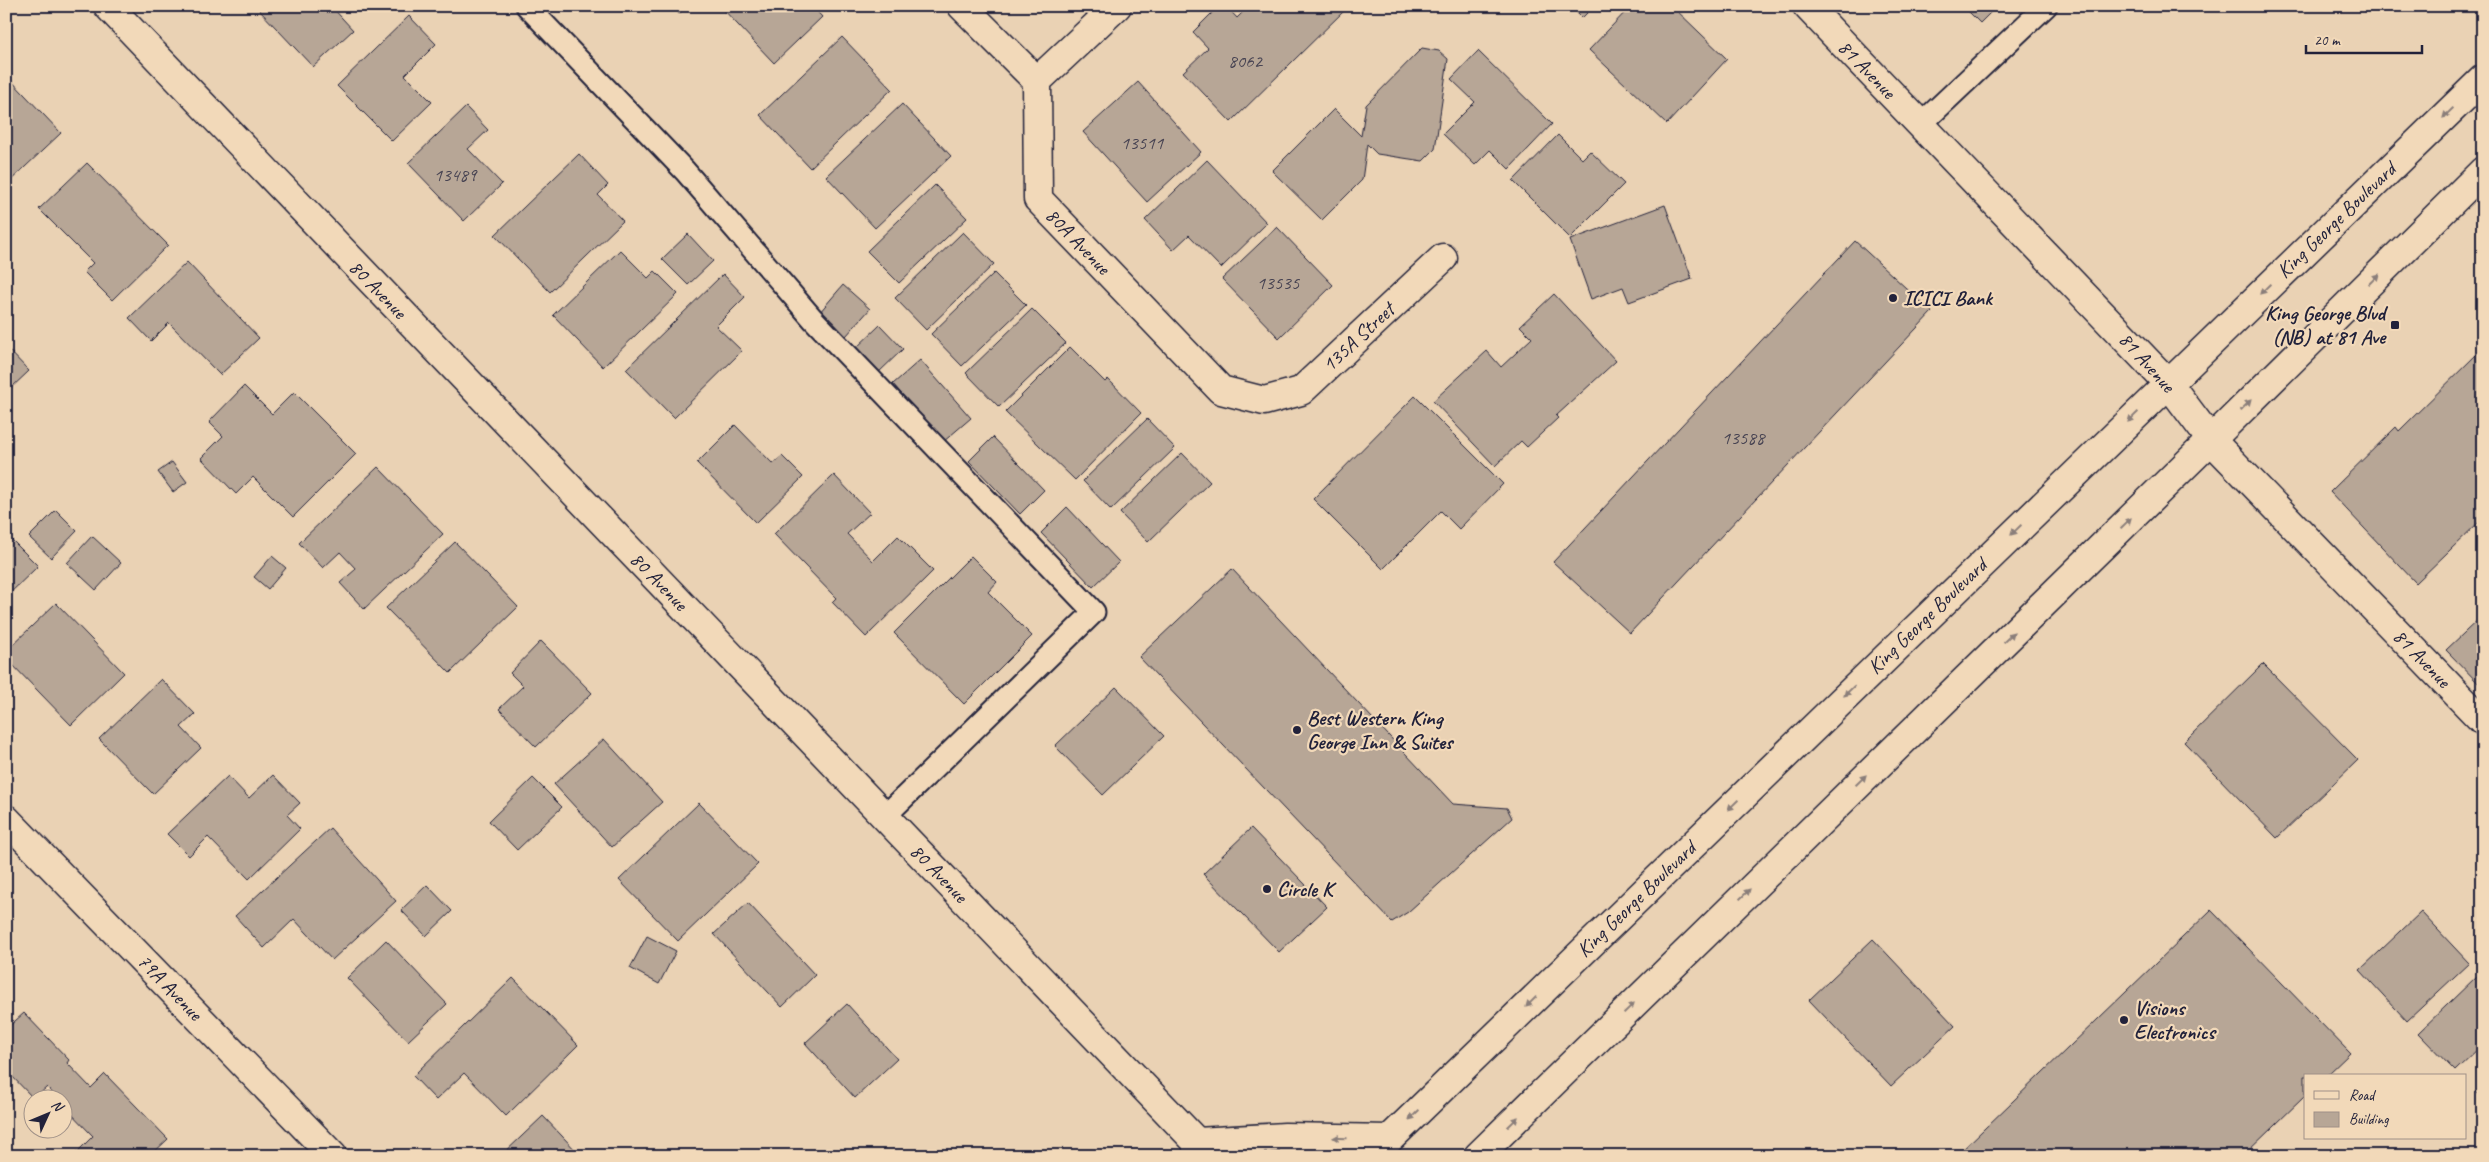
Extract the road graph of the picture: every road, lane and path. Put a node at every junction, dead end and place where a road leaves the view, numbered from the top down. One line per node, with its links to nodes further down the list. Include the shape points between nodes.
1 (108, 6): 16 (main road, 80 Avenue)
2 (527, 6): 16 (lane, via 685,171 813,319 1094,612)
3 (962, 6): 8 (main road)
4 (1117, 6): 8 (main road)
5 (1807, 6): 9 (main road, 81 Avenue)
6 (2046, 6): 9 (lane)
7 (2483, 79): 12 (main road, King George Boulevard, one-way to 12)
8 (1037, 81): 13 (main road, 80A Avenue, via 1038,199 1221,390)
9 (1920, 125): 12 (main road, 81 Avenue)
10 (2483, 171): 14 (main road, one-way to 10)
11 (1443, 258): 13 (main road, 135A Street, via 1301,391)
12 (2168, 383): 14 (main road, 81 Avenue); 18 (main road, King George Boulevard, one-way to 18)
13 (1264, 401)
14 (2211, 440): 15 (main road, 81 Avenue); 21 (main road, one-way to 14)
15 (2483, 721)
16 (885, 816): 19 (main road, 80 Avenue)
17 (6, 819): 20 (main road, 79A Avenue)
18 (1381, 1148): 19 (main road, one-way to 19, via 1285,1137)
19 (1201, 1151)
20 (333, 1156)
21 (1478, 1156)

